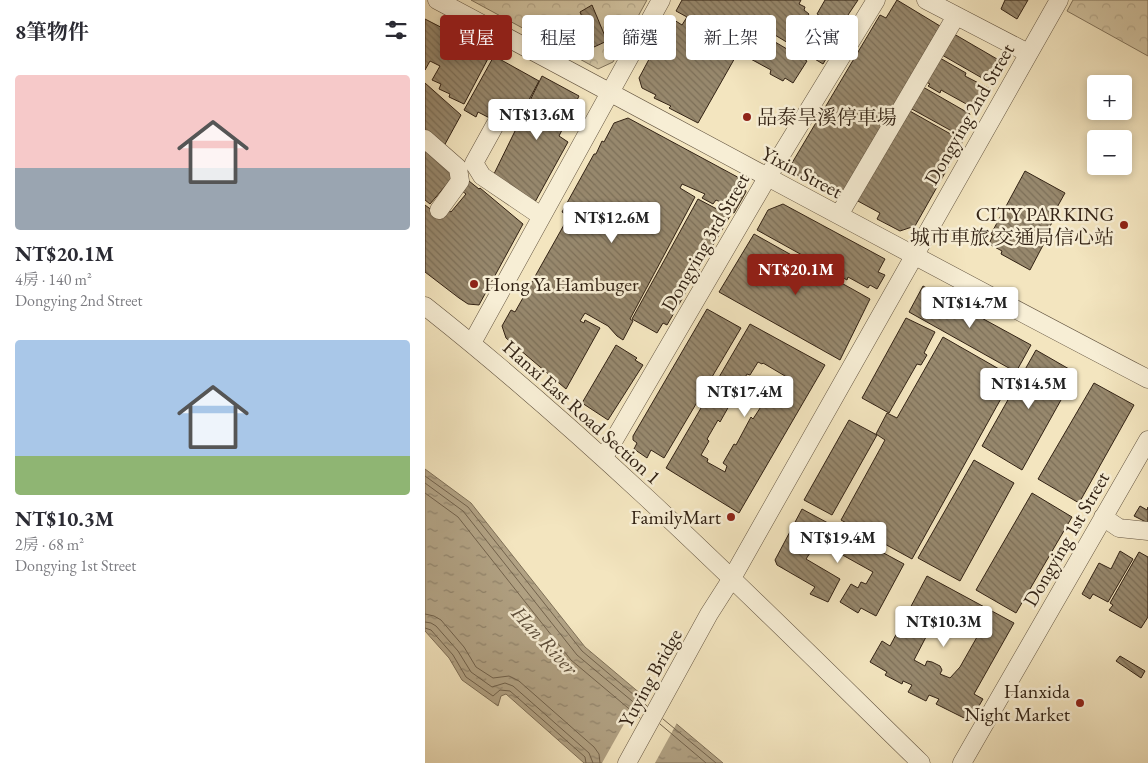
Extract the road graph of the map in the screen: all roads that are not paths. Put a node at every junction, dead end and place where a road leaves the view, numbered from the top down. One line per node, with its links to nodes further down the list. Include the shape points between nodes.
1 (437, 0): 8 (street, Yixin Street)
2 (661, 0): 8 (street)
3 (877, 0): 11 (street, Dongying 3rd Street)
4 (926, 0): 6 (street)
5 (1059, 0): 7 (street, Dongying 2nd Street)
6 (956, 16): 7 (street); 14 (street)
7 (1028, 54): 15 (street, Dongying 2nd Street)
8 (609, 92): 11 (street, Yixin Street); 13 (street)
9 (495, 124): 13 (street, via 474,163 482,176)
10 (425, 139): 12 (street, via 459,168 460,181)
11 (767, 178): 14 (street, Yixin Street); 20 (street, Dongying 3rd Street)
12 (439, 210)
13 (541, 216): 17 (street)
14 (839, 216): 15 (street, Yixin Street)
15 (913, 256): 18 (street, Yixin Street); 23 (street, Dongying 2nd Street)
16 (425, 306): 17 (street, Hanxi East Road Section 1)
17 (472, 343): 20 (street, Hanxi East Road Section 1)
18 (1148, 379)
19 (1148, 440): 21 (street, Dongying 1st Street)
20 (604, 457): 23 (street, Hanxi East Road Section 1)
21 (1103, 517): 22 (street, via 1119,528); 27 (street, Dongying 1st Street)
22 (1148, 531)
23 (732, 578): 24 (street, Dongying 2nd Street); 26 (street, Hanxi East Road Section 1)
24 (709, 614): 25 (street, Yuying Bridge)
25 (627, 763)
26 (921, 763)
27 (962, 763)

